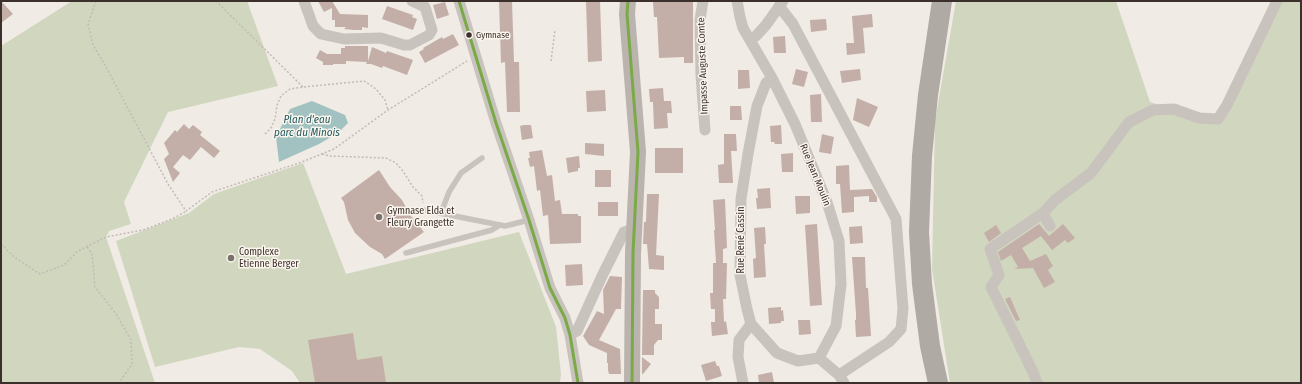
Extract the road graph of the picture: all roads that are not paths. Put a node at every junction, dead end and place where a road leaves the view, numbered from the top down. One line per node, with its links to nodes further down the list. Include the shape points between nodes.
1 (304, 1): 2 (street, via 314,26 321,34 344,39 381,38 404,45 429,35 432,30 425,7)
2 (412, 1)
3 (459, 1): 18 (street)
4 (628, 1): 21 (main road, via 638,152)
5 (703, 1): 13 (street, Impasse Auguste Comte, via 700,20)
6 (738, 1): 11 (street, Rue Jean Moulin, via 743,28)
7 (932, 1): 30 (highway, via 910,166 912,282 918,334)
8 (942, 1): 31 (highway, via 928,95 919,232 923,292)
9 (1277, 1): 16 (street, via 1218,119 1199,118 1174,109 1153,110 1129,122 1092,173 1055,200)
10 (781, 3): 11 (street, via 766,25); 26 (street, via 896,218 903,309 901,329 889,342)
11 (750, 40): 12 (street, Rue Jean Moulin)
12 (772, 78): 23 (street, Rue René Cassin, via 766,83 758,106 741,199 740,275); 25 (street, Rue Jean Moulin, via 824,195 839,241 841,284 836,326)
13 (705, 130)
14 (482, 158): 17 (lane, via 461,173 449,192)
15 (424, 210): 17 (lane)
16 (1043, 213): 20 (street); 32 (street, via 990,249 999,275 991,287)
17 (441, 214): 19 (lane)
18 (529, 220): 19 (lane); 24 (street, via 550,288 565,318)
19 (500, 225): 22 (lane, via 492,230)
20 (1050, 226)
21 (634, 229): 24 (street, via 624,232 577,331); 28 (main road)
22 (406, 253)
23 (751, 324): 25 (street, Rue René Cassin, via 777,353 798,361); 29 (street, via 739,340 738,357)
24 (570, 335): 27 (street)
25 (819, 358): 26 (street)
26 (842, 379)
27 (578, 383)
28 (632, 383)
29 (743, 383)
30 (928, 383)
31 (938, 383)
32 (1037, 383)

